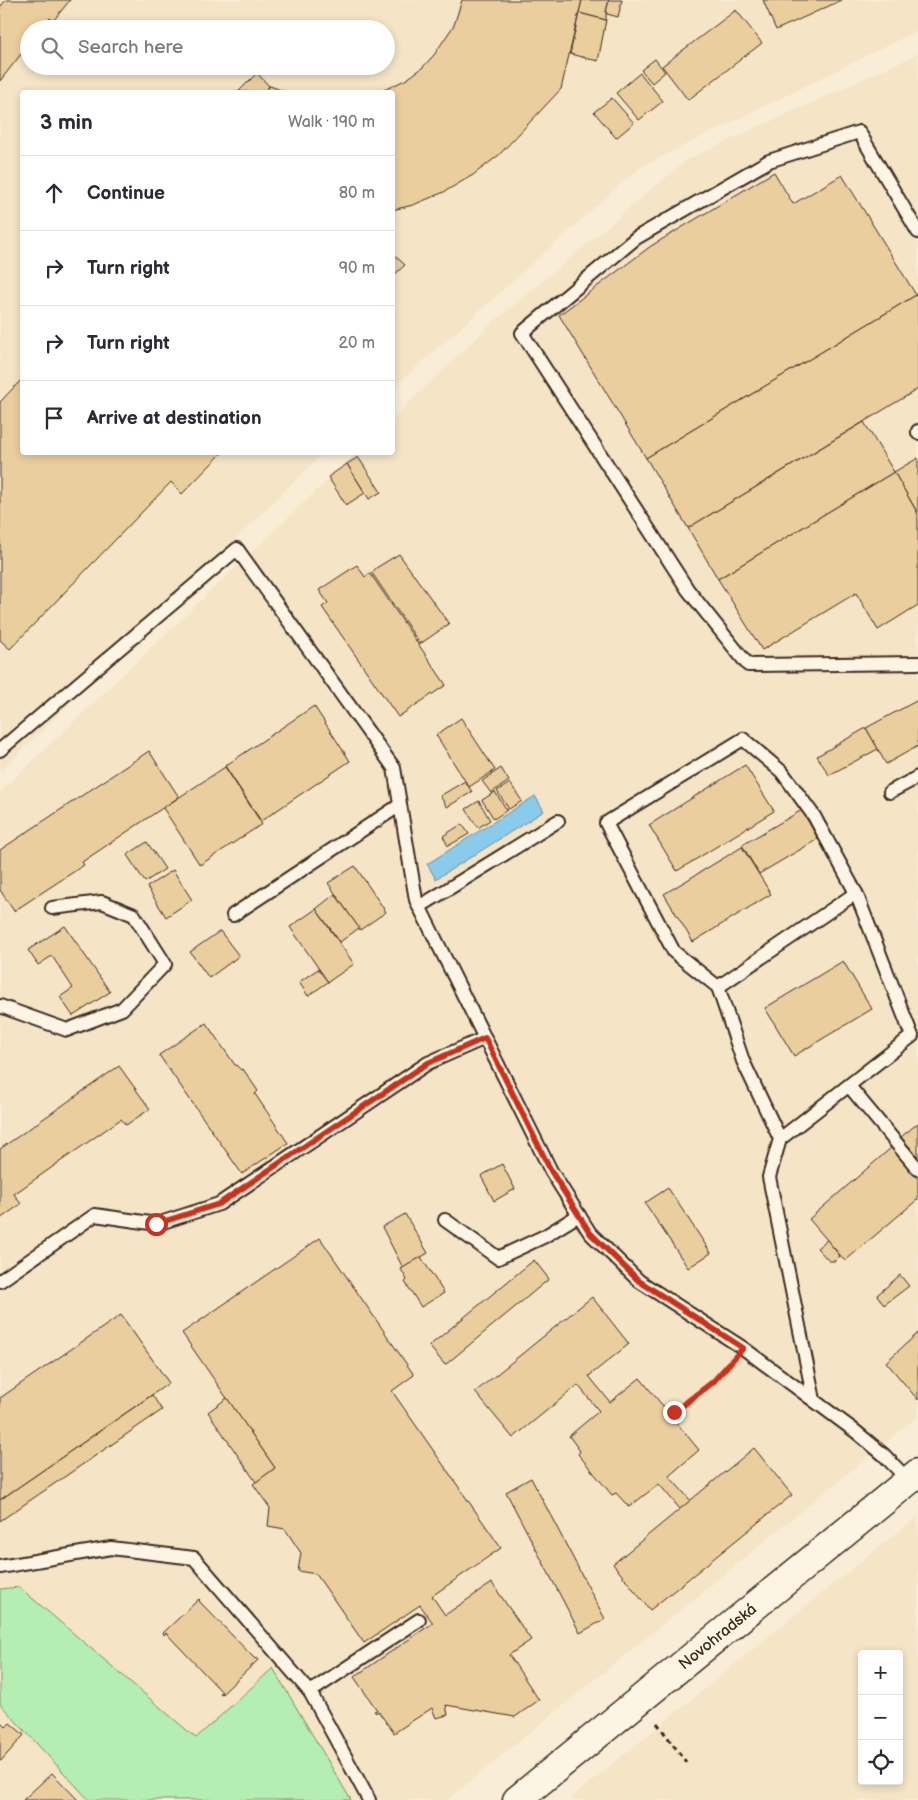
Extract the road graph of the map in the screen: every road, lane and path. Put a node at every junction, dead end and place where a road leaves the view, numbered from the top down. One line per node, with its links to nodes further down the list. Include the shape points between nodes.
1 (918, 232): 2 (lane, via 859,132 769,160 636,238 522,332 688,590 748,665)
2 (918, 663)
3 (0, 750): 6 (lane, via 237,549 394,768)
4 (918, 777): 5 (lane)
5 (890, 792)
6 (400, 805): 9 (lane); 11 (lane)
7 (558, 821): 9 (lane)
8 (856, 893): 12 (lane); 12 (lane, via 814,816 788,780 743,739 606,823 674,952); 14 (lane)
9 (419, 907): 15 (lane)
10 (52, 908): 13 (lane, via 102,902 134,915 165,964 122,1009 67,1030)
11 (233, 915)
12 (718, 987): 17 (lane, via 743,1061)
13 (0, 1006)
14 (915, 1037): 16 (lane)
15 (485, 1038): 19 (lane, via 551,1171); 21 (lane, via 428,1063 219,1204 156,1224 95,1215)
16 (849, 1086): 17 (lane); 18 (lane)
17 (780, 1139): 23 (lane, via 769,1177)
18 (918, 1169)
19 (579, 1215): 20 (lane, via 545,1236 498,1258); 22 (lane, via 590,1233 639,1281)
20 (445, 1220)
21 (0, 1280)
22 (743, 1348): 23 (lane); 24 (path, via 713,1382)
23 (814, 1400): 25 (lane)
24 (674, 1412)
25 (915, 1482): 32 (main road, Novohradská)
26 (0, 1568): 28 (lane, via 111,1548 194,1558)
27 (419, 1620): 28 (lane)
28 (310, 1692): 31 (lane)
29 (656, 1722): 30 (path)
30 (686, 1762)
31 (369, 1800)
32 (517, 1800)

